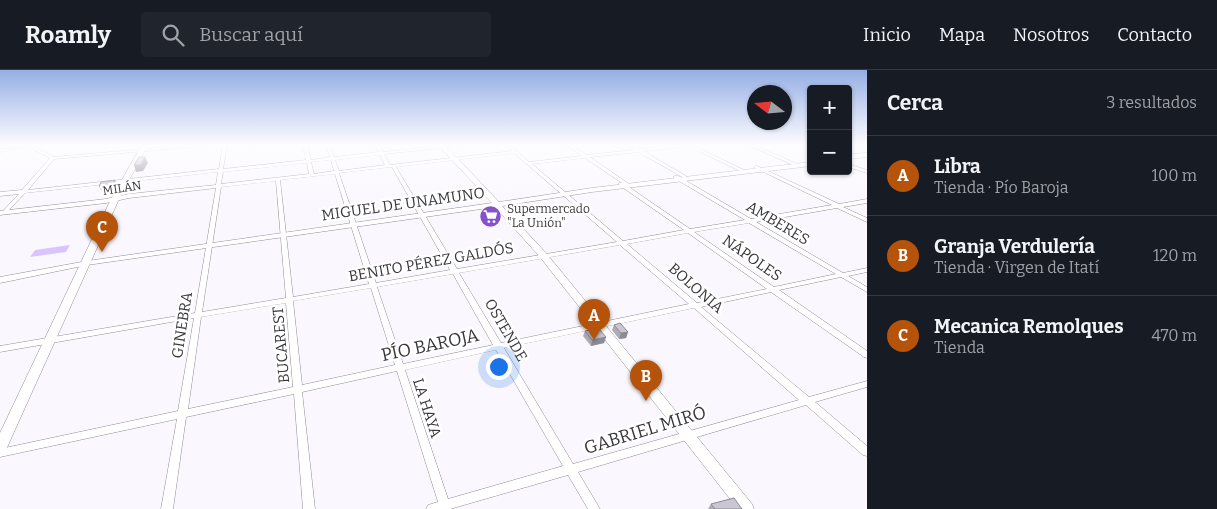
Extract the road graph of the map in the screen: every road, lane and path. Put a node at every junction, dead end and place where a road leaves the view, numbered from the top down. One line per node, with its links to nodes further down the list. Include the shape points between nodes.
1 (46, 165): 27 (street)
2 (134, 165): 24 (main road)
3 (221, 165): 18 (street, GINEBRA)
4 (278, 165): 18 (street)
5 (310, 165): 21 (street)
6 (335, 165): 19 (street, LA HAYA)
7 (396, 165): 14 (street, MILÁN)
8 (461, 165): 32 (street)
9 (532, 165): 28 (street, BOLONIA)
10 (598, 165): 25 (street, NÁPOLES)
11 (663, 165): 22 (street, AMBERES)
12 (732, 165): 17 (street)
13 (782, 165): 16 (street, MIGUEL DE UNAMUNO)
14 (391, 166): 19 (street, MILÁN); 35 (street, OSTENDE)
15 (852, 166): 20 (street)
16 (759, 168): 17 (street, MIGUEL DE UNAMUNO); 33 (street)
17 (741, 170): 22 (street, MIGUEL DE UNAMUNO)
18 (220, 172): 24 (street); 26 (street, GINEBRA)
19 (337, 172): 21 (street, MILÁN); 38 (street, LA HAYA)
20 (867, 172)
21 (312, 175): 23 (street, MILÁN)
22 (681, 177): 25 (street, MIGUEL DE UNAMUNO); 36 (street, AMBERES)
23 (278, 179): 26 (street, MILÁN); 40 (street, BUCAREST)
24 (126, 181): 27 (street); 30 (main road)
25 (625, 184): 28 (street, MIGUEL DE UNAMUNO); 39 (street, NÁPOLES)
26 (218, 186): 30 (street, MILÁN); 42 (street, GINEBRA)
27 (24, 191): 29 (street); 34 (street)
28 (564, 193): 32 (street, MIGUEL DE UNAMUNO); 41 (street, BOLONIA)
29 (0, 194)
30 (115, 199): 34 (street, MILÁN); 44 (main road)
31 (867, 201): 33 (street, BENITO PÉREZ GALDÓS)
32 (496, 203): 35 (street, MIGUEL DE UNAMUNO); 43 (street)
33 (837, 206): 36 (street, BENITO PÉREZ GALDÓS); 37 (street)
34 (1, 214)
35 (423, 214): 38 (street, MIGUEL DE UNAMUNO); 45 (street, OSTENDE)
36 (750, 220): 39 (street, BENITO PÉREZ GALDÓS); 47 (street, AMBERES)
37 (867, 220)
38 (353, 224): 40 (street, MIGUEL DE UNAMUNO); 49 (street, LA HAYA)
39 (689, 230): 41 (street, BENITO PÉREZ GALDÓS); 50 (street, NÁPOLES)
40 (284, 233): 42 (street, MIGUEL DE UNAMUNO); 52 (street, BUCAREST)
41 (622, 242): 43 (street, BENITO PÉREZ GALDÓS); 53 (street, BOLONIA)
42 (208, 243): 44 (street, MIGUEL DE UNAMUNO); 54 (street, GINEBRA)
43 (543, 255): 45 (street, BENITO PÉREZ GALDÓS); 55 (street)
44 (88, 260): 48 (street, MIGUEL DE UNAMUNO); 56 (main road)
45 (456, 270): 49 (street, BENITO PÉREZ GALDÓS); 57 (street, OSTENDE)
46 (867, 270): 47 (street, PÍO BAROJA)
47 (843, 276): 50 (street, PÍO BAROJA); 51 (street, AMBERES)
48 (0, 278)
49 (372, 284): 52 (street, BENITO PÉREZ GALDÓS); 60 (street, LA HAYA)
50 (774, 290): 53 (street, PÍO BAROJA); 59 (street, NÁPOLES)
51 (867, 290)
52 (290, 299): 54 (street, BENITO PÉREZ GALDÓS); 62 (street, BUCAREST)
53 (696, 306): 55 (street, PÍO BAROJA); 63 (street, BOLONIA)
54 (198, 315): 56 (street, BENITO PÉREZ GALDÓS); 64 (street, GINEBRA)
55 (600, 326): 57 (street, PÍO BAROJA); 65 (street)
56 (50, 341): 58 (street, BENITO PÉREZ GALDÓS); 66 (main road)
57 (500, 346): 60 (street, PÍO BAROJA); 69 (street, OSTENDE)
58 (0, 349)
59 (867, 355)
60 (399, 368): 62 (street, PÍO BAROJA); 70 (street, LA HAYA)
61 (867, 384): 63 (street, GABRIEL MIRÓ)
62 (299, 389): 64 (street, PÍO BAROJA); 72 (street, BUCAREST)
63 (808, 401): 65 (street, GABRIEL MIRÓ); 67 (street, BOLONIA)
64 (183, 414): 68 (street, PÍO BAROJA); 71 (street, GINEBRA)
65 (687, 435): 69 (street, GABRIEL MIRÓ); 75 (street)
66 (0, 448)
67 (867, 452)
68 (0, 453)
69 (572, 470): 70 (street, GABRIEL MIRÓ); 74 (street, OSTENDE)
70 (445, 507): 73 (street, GABRIEL MIRÓ)
71 (167, 509)
72 (309, 509)
73 (432, 509)
74 (594, 509)
75 (746, 509)

